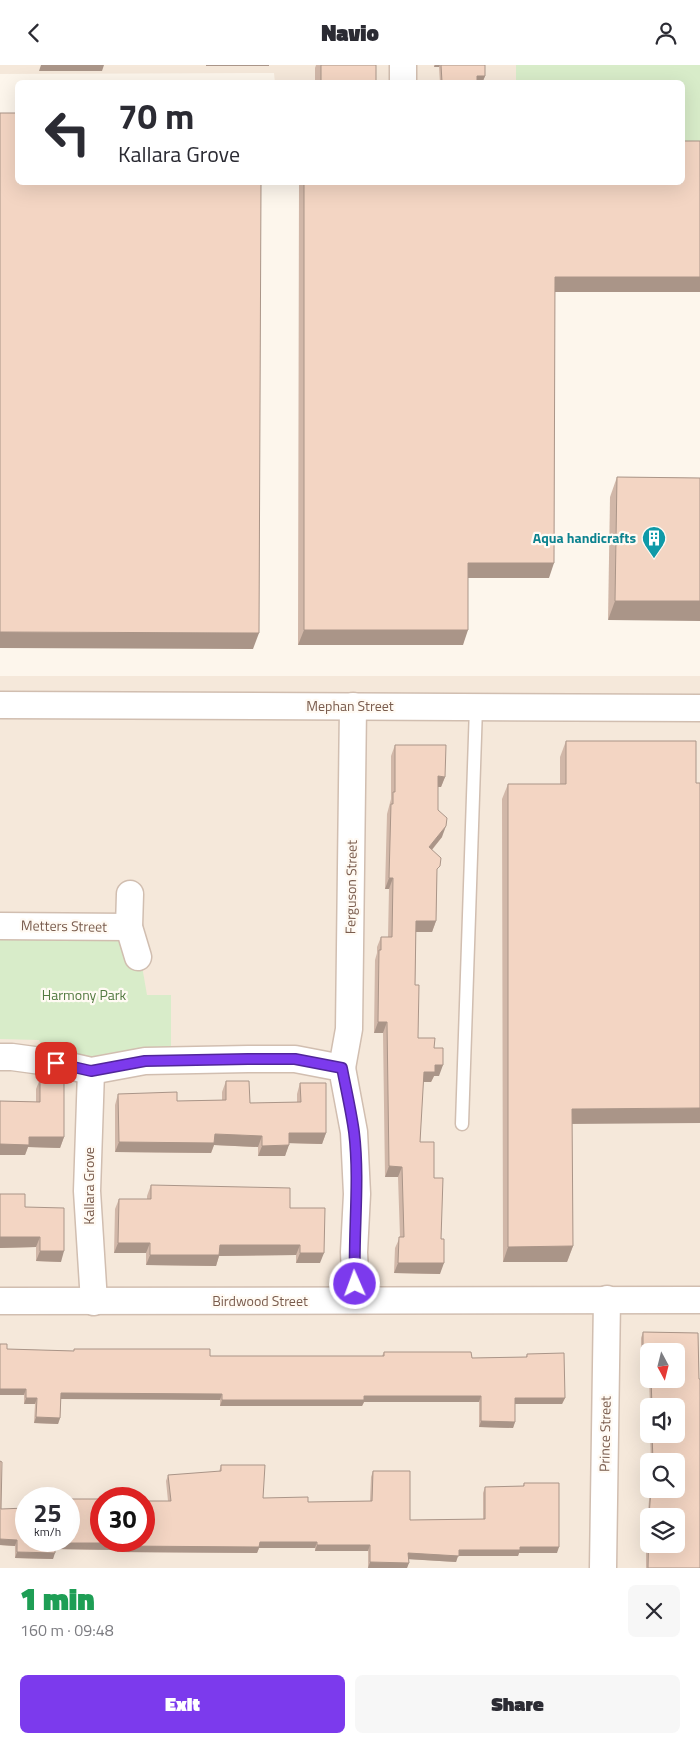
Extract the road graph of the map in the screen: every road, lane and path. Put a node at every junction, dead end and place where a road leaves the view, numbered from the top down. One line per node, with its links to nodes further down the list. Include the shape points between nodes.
1 (403, 65): 2 (street)
2 (403, 80)
3 (0, 705): 4 (street, Mephan Street)
4 (353, 706): 5 (street, Mephan Street); 12 (street, Ferguson Street, via 349,1029)
5 (476, 707): 6 (street, Mephan Street); 14 (lane)
6 (700, 708)
7 (130, 894): 9 (street)
8 (0, 926): 9 (street, Metters Street)
9 (129, 927): 10 (street)
10 (138, 957)
11 (0, 1057): 13 (street, via 56,1063)
12 (342, 1068): 13 (street, via 295,1059 248,1059 145,1061); 16 (street, via 354,1132)
13 (91, 1071): 19 (street, Kallara Grove, via 87,1191)
14 (462, 1124)
15 (607, 1299): 16 (street, Birdwood Street); 17 (street, Birdwood Street); 20 (street, Prince Street)
16 (356, 1300): 19 (street, Birdwood Street)
17 (700, 1300)
18 (0, 1301): 19 (street, Birdwood Street)
19 (94, 1302)
20 (603, 1568)

